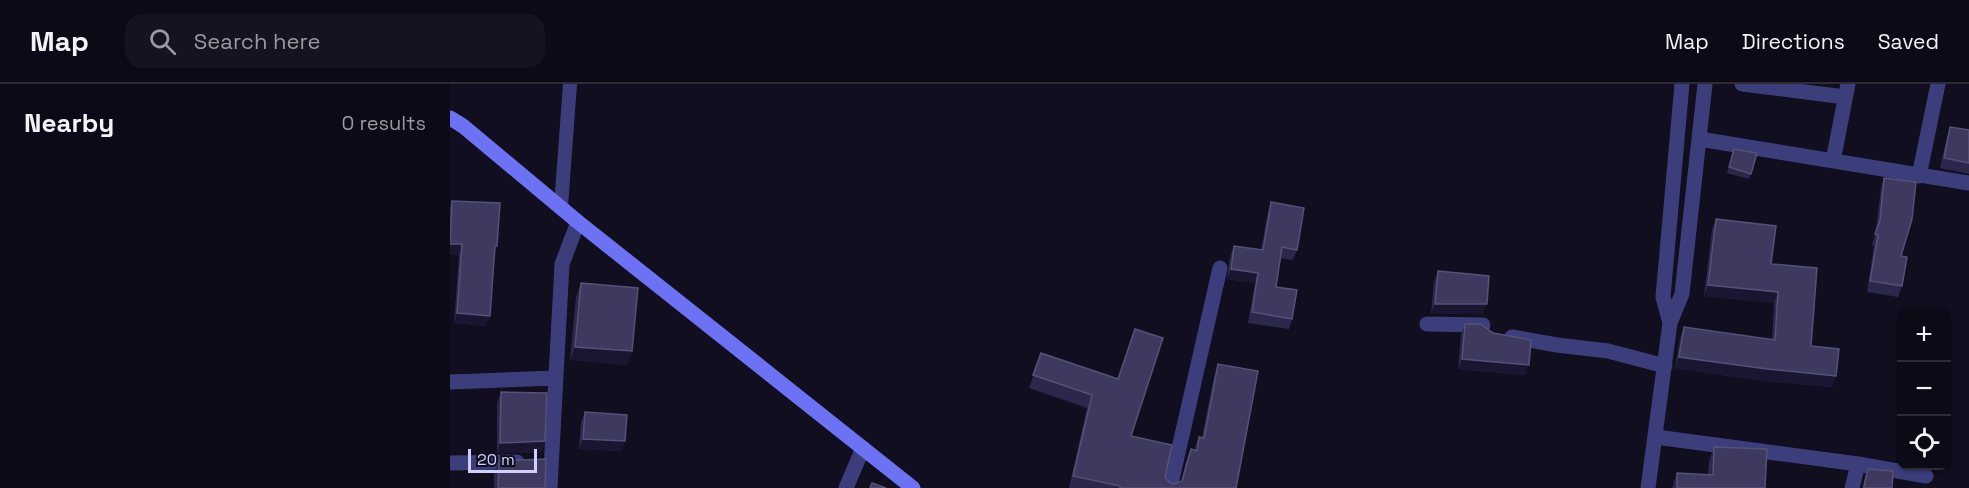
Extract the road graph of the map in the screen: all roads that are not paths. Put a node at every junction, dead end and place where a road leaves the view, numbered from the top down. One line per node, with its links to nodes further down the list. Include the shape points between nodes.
1 (570, 84): 12 (lane)
2 (1682, 84): 15 (street, via 1662,297)
3 (1705, 84): 8 (street)
4 (1742, 84): 6 (street)
5 (1938, 84): 10 (street)
6 (1846, 91): 9 (street)
7 (450, 118): 12 (main road)
8 (1699, 139): 9 (street); 15 (street, via 1682,294)
9 (1833, 161): 10 (street)
10 (1918, 176): 11 (street)
11 (1969, 183)
12 (561, 206): 13 (main road)
13 (578, 222): 18 (street, via 562,264); 21 (main road)
14 (1220, 268): 29 (street)
15 (1670, 323): 17 (street)
16 (1428, 324): 17 (street, via 1482,324 1497,335 1608,351)
17 (1665, 366): 20 (street)
18 (555, 378): 19 (street); 22 (street)
19 (450, 382)
20 (1656, 437): 24 (street); 30 (street)
21 (863, 448): 27 (street); 28 (main road)
22 (539, 462): 23 (street); 26 (street)
23 (450, 463)
24 (1858, 464): 25 (street); 31 (street)
25 (1926, 476)
26 (550, 488)
27 (846, 488)
28 (914, 488)
29 (1170, 488)
30 (1648, 488)
31 (1852, 488)

